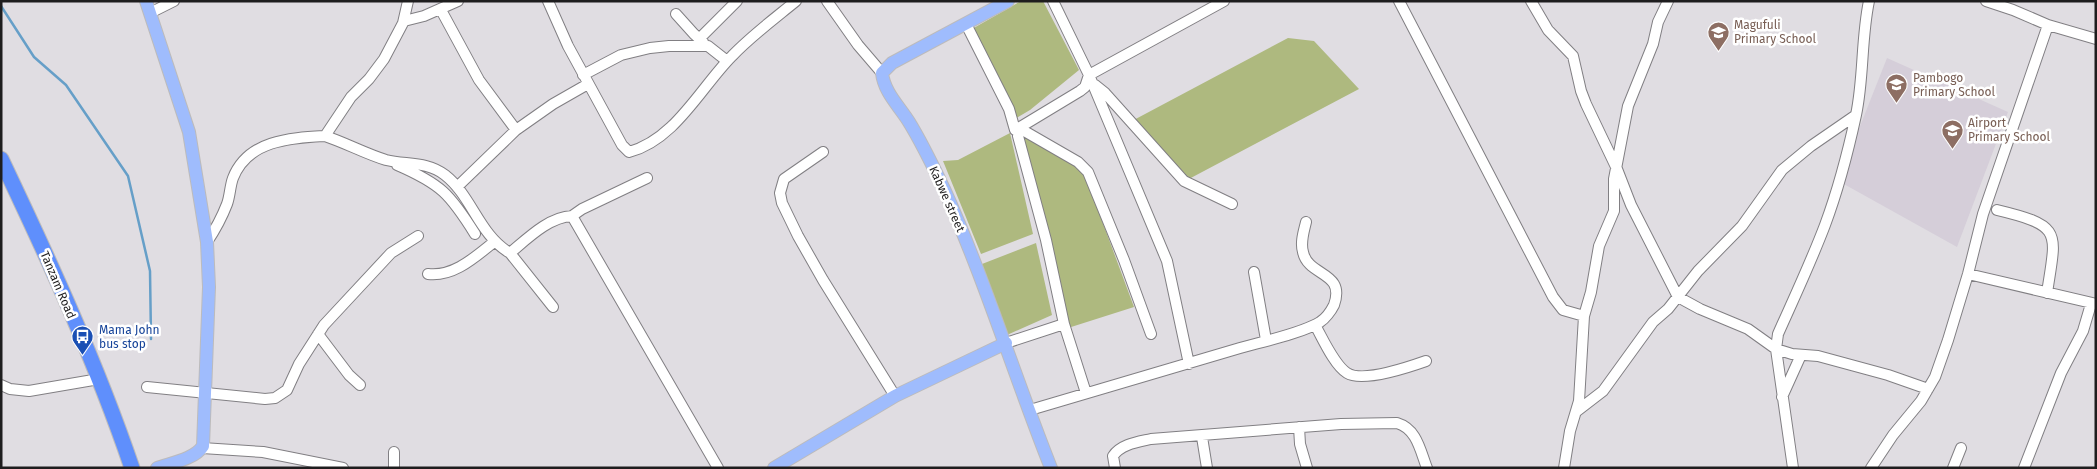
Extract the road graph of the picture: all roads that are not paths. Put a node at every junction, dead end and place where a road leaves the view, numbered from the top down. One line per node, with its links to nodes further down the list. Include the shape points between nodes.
1 (174, 1): 17 (street)
2 (408, 1): 20 (street)
3 (458, 1): 18 (street)
4 (548, 1): 29 (street)
5 (737, 1): 24 (street)
6 (796, 1): 26 (street)
7 (827, 1): 27 (street)
8 (1008, 1): 21 (main road)
9 (1053, 1): 28 (street)
10 (1224, 1): 28 (street)
11 (1399, 1): 57 (street, via 1553,297 1564,310)
12 (1531, 1): 38 (street, via 1548,30 1573,56 1581,91)
13 (1668, 1): 38 (street, via 1628,106)
14 (1868, 1): 31 (street)
15 (1986, 1): 16 (street)
16 (2016, 5): 22 (street)
17 (148, 7): 47 (main road, via 189,132)
18 (441, 10): 20 (street); 33 (street, via 479,80)
19 (676, 14): 24 (street)
20 (404, 21): 34 (street, via 384,59 351,96)
21 (966, 24): 27 (main road, via 892,63); 32 (street)
22 (2048, 25): 23 (street); 52 (street, via 1983,214)
23 (2096, 38)
24 (698, 39): 25 (street)
25 (708, 46): 26 (street); 29 (street, via 650,48 621,56)
26 (727, 61): 29 (street, via 677,122 647,144 629,152)
27 (882, 72): 63 (main road, Kabwe street, via 886,88 908,120 943,187)
28 (1089, 75): 30 (street); 32 (street, via 1080,91)
29 (586, 80): 33 (street)
30 (1094, 85): 41 (street, via 1105,93 1184,181); 67 (street, via 1167,261)
31 (1856, 115): 54 (street, via 1782,170 1742,226 1686,284); 64 (street, via 1828,216 1778,334)
32 (1017, 129): 58 (street); 61 (street, via 1078,162 1088,172)
33 (516, 130): 40 (street)
34 (326, 136): 37 (street); 47 (street, via 272,143 250,154 235,175 228,202)
35 (823, 152): 75 (street, via 784,179 780,193 782,204 806,251)
36 (1, 159): 68 (highway, Tanzam Road)
37 (388, 160): 40 (street, via 434,168); 45 (street, via 434,182 455,204)
38 (1617, 169): 54 (street); 57 (street, via 1614,211 1599,246)
39 (647, 178): 43 (street)
40 (457, 187): 48 (street)
41 (1232, 204)
42 (1997, 210): 53 (street, via 2036,221 2049,231 2054,244)
43 (572, 216): 49 (street, via 548,224); 88 (street)
44 (1306, 222): 59 (street, via 1302,251 1310,266 1333,282 1336,292 1333,307)
45 (475, 234)
46 (418, 236): 60 (street, via 391,253)
47 (208, 242): 73 (main road)
48 (494, 242): 49 (street); 51 (street, via 448,272)
49 (510, 253): 56 (street)
50 (1254, 272): 62 (street)
51 (428, 274)
52 (1968, 274): 53 (street); 72 (street, via 1948,340)
53 (2047, 293): 55 (street)
54 (1678, 297): 64 (street, via 1748,329); 78 (street, via 1653,322 1603,391)
55 (2094, 304): 99 (street, via 2061,373)
56 (553, 307)
57 (1584, 316): 78 (street, via 1583,364)
58 (1064, 324): 63 (street); 74 (street)
59 (1315, 324): 62 (street); 66 (street, via 1337,362 1349,374 1390,372)
60 (318, 334): 70 (street); 73 (street, via 299,364 288,390 279,397 265,399)
61 (1151, 334)
62 (1266, 340): 67 (street)
63 (1006, 342): 75 (main road); 77 (main road, Kabwe street)
64 (1776, 349): 65 (street); 76 (street)
65 (1801, 355): 72 (street, via 1818,356); 76 (street)
66 (1426, 361)
67 (1189, 364): 74 (street)
68 (99, 379): 69 (street, via 29,391); 84 (highway, Tanzam Road)
69 (1, 385)
70 (360, 385)
71 (147, 387): 73 (street)
72 (1928, 389): 97 (street)
73 (206, 392): 81 (main road)
74 (1086, 393): 77 (street)
75 (895, 396): 89 (main road)
76 (1782, 398): 96 (street)
77 (1030, 410): 90 (main road, Kabwe street)
78 (1577, 411): 95 (street)
79 (1299, 427): 80 (street); 93 (street); 94 (street, via 1388,423 1406,426 1412,431)
80 (1202, 437): 91 (street, via 1151,439 1122,447 1113,456); 92 (street)
81 (202, 448): 85 (main road); 86 (street, via 263,452)
82 (1961, 448): 98 (street)
83 (394, 452): 87 (street)
84 (132, 468)
85 (157, 468)
86 (343, 468)
87 (394, 468)
88 (718, 468)
89 (774, 468)
90 (1051, 468)
91 (1115, 468)
92 (1207, 468)
93 (1307, 468)
94 (1427, 468)
95 (1564, 468)
96 (1793, 468)
97 (1871, 468)
98 (1953, 468)
99 (2024, 468)

